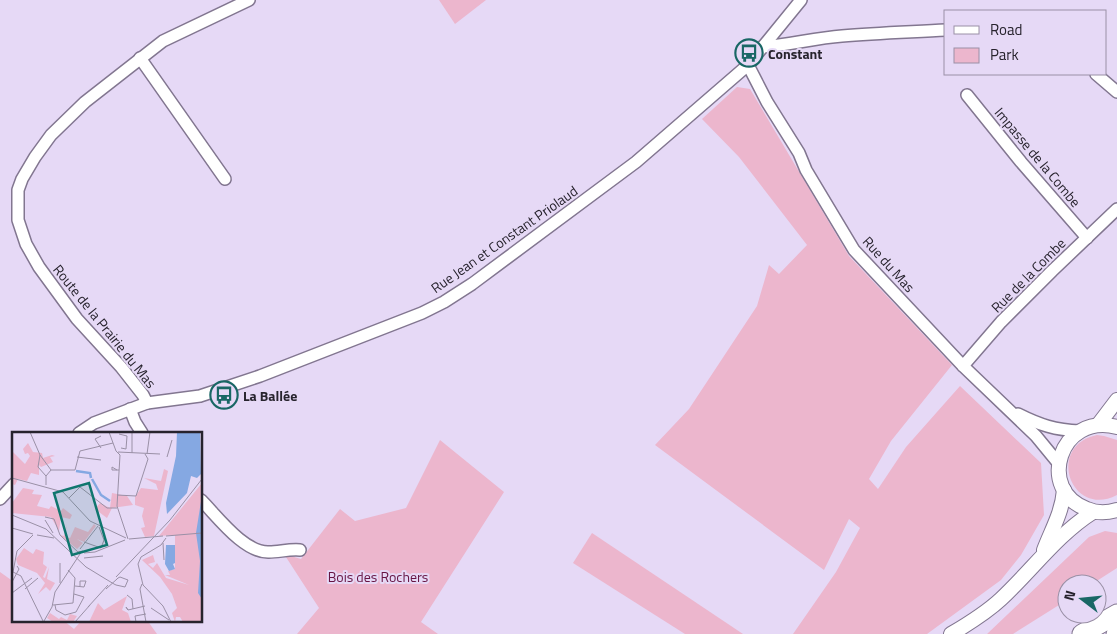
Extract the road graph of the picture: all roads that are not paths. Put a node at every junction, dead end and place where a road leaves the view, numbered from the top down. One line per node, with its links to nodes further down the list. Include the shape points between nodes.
1 (249, 0): 5 (street, Route de la Prairie du Mas, via 163,41)
2 (801, 0): 4 (street, Rue Jean et Constant Priolaud)
3 (944, 30): 4 (street, via 843,35 786,46)
4 (762, 47): 6 (street, Rue Jean et Constant Priolaud)
5 (140, 58): 10 (street); 15 (street, Route de la Prairie du Mas, via 84,102 51,135 22,179 17,202 21,232 39,267 77,319 121,367)
6 (748, 65): 13 (street, Rue du Mas, via 854,250); 15 (street, Rue Jean et Constant Priolaud, via 636,162 444,302 214,392)
7 (1097, 75): 8 (street)
8 (1117, 92)
9 (967, 95): 12 (street, Impasse de la Combe)
10 (225, 179)
11 (1117, 209): 12 (street, Rue de la Combe)
12 (1087, 238): 13 (street, Rue de la Combe, via 1002,322)
13 (964, 366): 17 (street, Rue du Mas)
14 (1117, 400): 18 (street)
15 (147, 403): 16 (street, Rue Jean et Constant Priolaud)
16 (130, 409): 21 (street, Rue Jean et Constant Priolaud); 22 (street)
17 (1007, 409): 20 (street, Rue du Mas, via 1056,430); 23 (street, Rue du Mas, via 1036,436)
18 (1098, 425): 19 (street); 20 (street)
19 (1117, 427)
20 (1080, 431): 23 (street, via 1065,445)
21 (80, 432)
22 (141, 432)
23 (1059, 464): 25 (street)
24 (12, 486): 26 (street)
25 (1064, 490): 29 (street, via 1076,504); 31 (street, via 1059,517)
26 (0, 499)
27 (202, 501): 30 (street, via 250,547 269,552)
28 (1116, 511): 29 (street)
29 (1093, 512): 31 (street)
30 (300, 550)
31 (1041, 556): 33 (street, via 1000,600)
32 (1117, 614): 34 (highway)
33 (951, 634)
34 (1082, 634)

